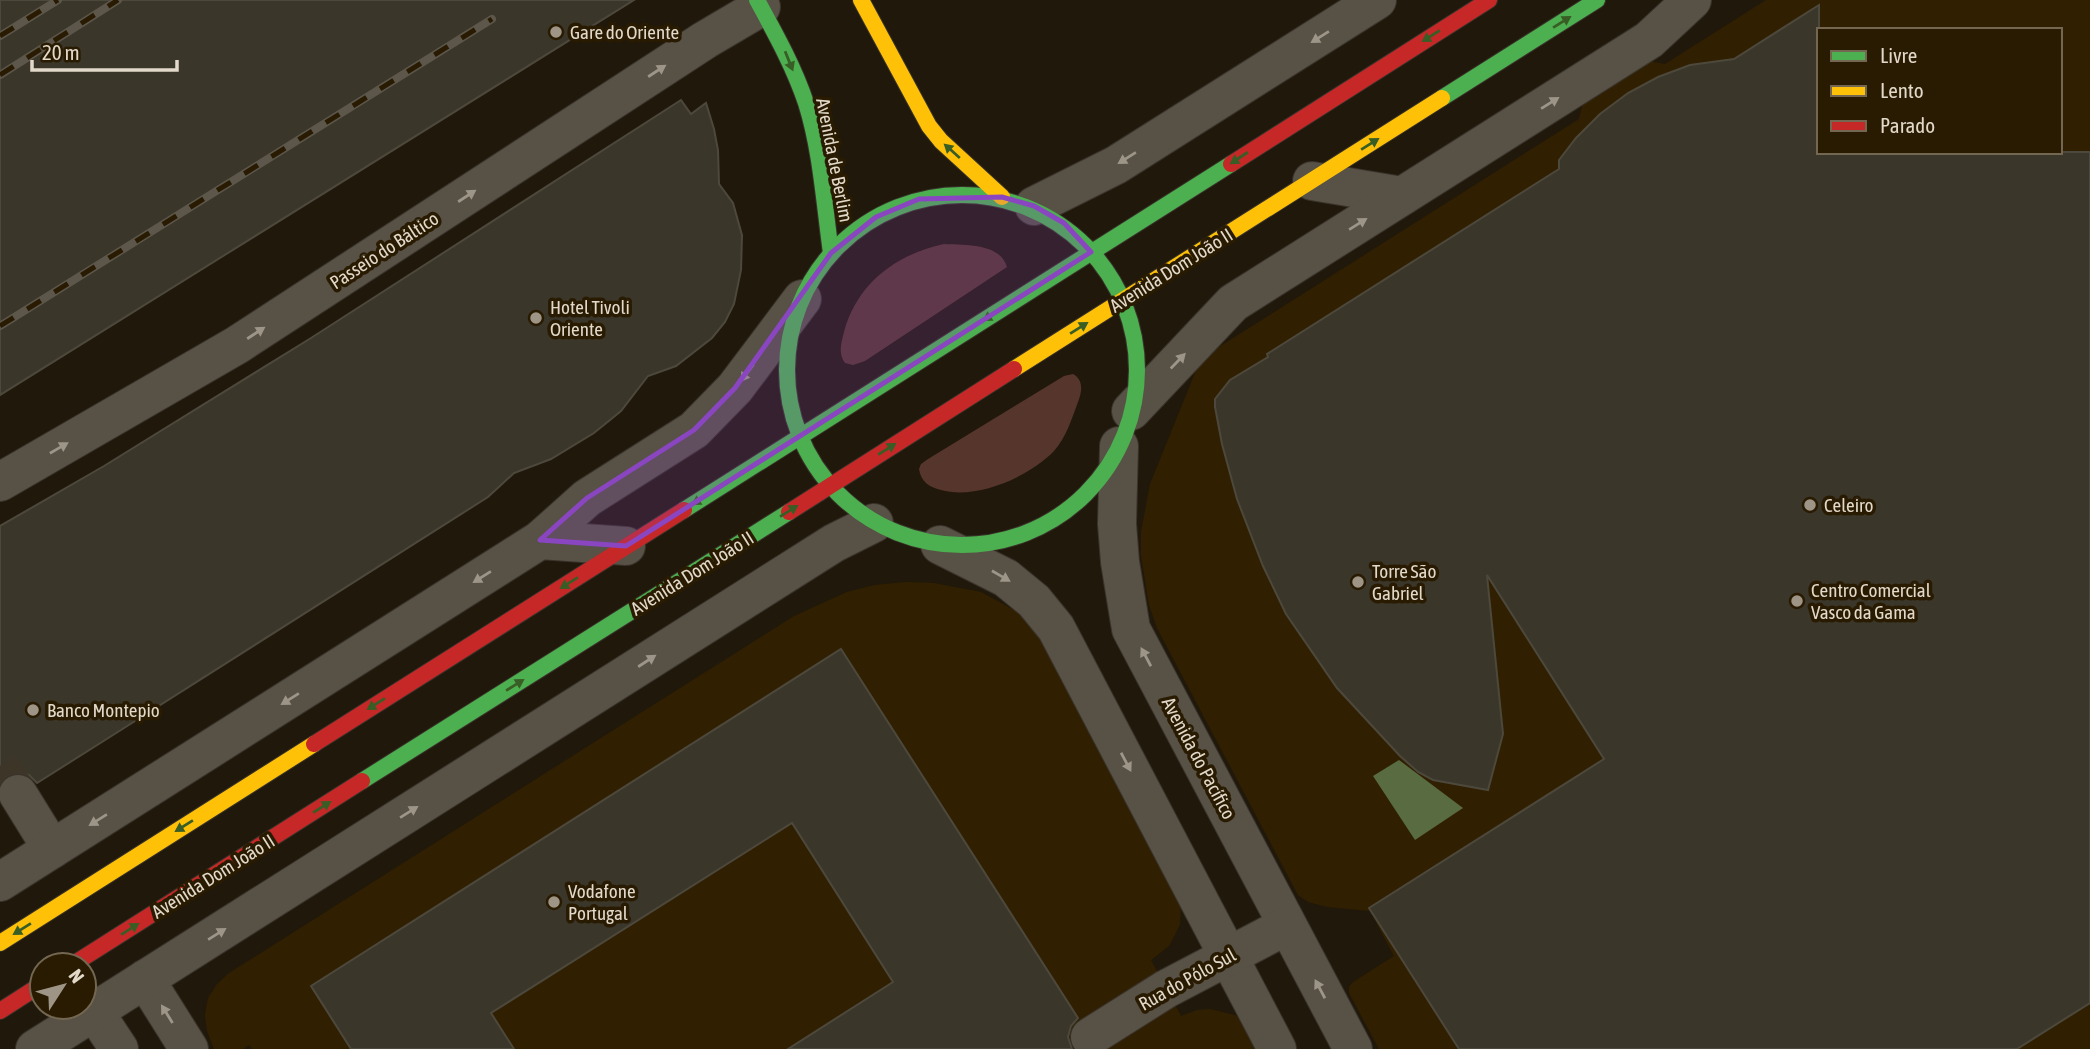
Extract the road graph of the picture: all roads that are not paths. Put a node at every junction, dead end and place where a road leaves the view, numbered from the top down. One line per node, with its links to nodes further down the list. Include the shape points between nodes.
1 (861, 0): 9 (main road, one-way to 1, via 941,141 929,126)
2 (1377, 0): 9 (street, one-way to 9, via 1116,165)
3 (1489, 0): 10 (main road, one-way to 10)
4 (1597, 0): 7 (main road, Avenida Dom João II, one-way to 4)
5 (1692, 0): 8 (street, one-way to 5, via 1649,40)
6 (759, 4): 11 (main road, Avenida de Berlim, one-way to 11, via 787,55 810,118); 17 (street, Passeio do Báltico, one-way to 6, via 237,345)
7 (1312, 181): 8 (street); 13 (main road, Avenida Dom João II)
8 (1402, 196): 14 (street, one-way to 8, via 1233,303)
9 (1018, 201): 10 (main road, via 1064,223); 11 (main road, via 954,195 919,199 876,217)
10 (1091, 252): 13 (main road); 15 (main road, one-way to 15)
11 (831, 253): 12 (main road)
12 (803, 299): 15 (main road, via 788,350 788,393); 20 (street, one-way to 20, via 735,388 694,430 587,498)
13 (1122, 301): 14 (main road, via 1134,348); 18 (main road, Avenida Dom João II, one-way to 13)
14 (1131, 411): 16 (main road)
15 (800, 436): 18 (main road); 22 (main road, one-way to 22)
16 (1119, 446): 21 (main road, via 1072,507 1046,525 1009,540 977,546); 26 (street, Avenida do Pacífico, one-way to 16, via 1131,629 1119,549)
17 (0, 482)
18 (829, 486): 19 (main road); 28 (main road, Avenida Dom João II, one-way to 18)
19 (874, 523): 21 (main road); 30 (street, one-way to 19, via 823,550)
20 (540, 540): 22 (street); 24 (street, one-way to 24)
21 (940, 545): 29 (street, one-way to 29, via 1006,578 1034,601 1056,628)
22 (626, 546): 27 (main road, one-way to 27)
23 (18, 794): 24 (street)
24 (52, 849): 25 (street)
25 (6, 866)
26 (1286, 926): 29 (street, Rua do Pólo Sul); 41 (street, Avenida do Pacífico, one-way to 26)
27 (0, 943)
28 (94, 951)
29 (1228, 956): 36 (street, Rua do Pólo Sul); 40 (street)
30 (145, 979): 32 (street); 39 (street, one-way to 30)
31 (28, 993): 33 (main road)
32 (98, 1008)
33 (0, 1011)
34 (98, 1017): 38 (street)
35 (78, 1021): 37 (street)
36 (1090, 1037)
37 (35, 1049)
38 (119, 1049)
39 (189, 1049)
40 (1277, 1049)
41 (1353, 1049)

